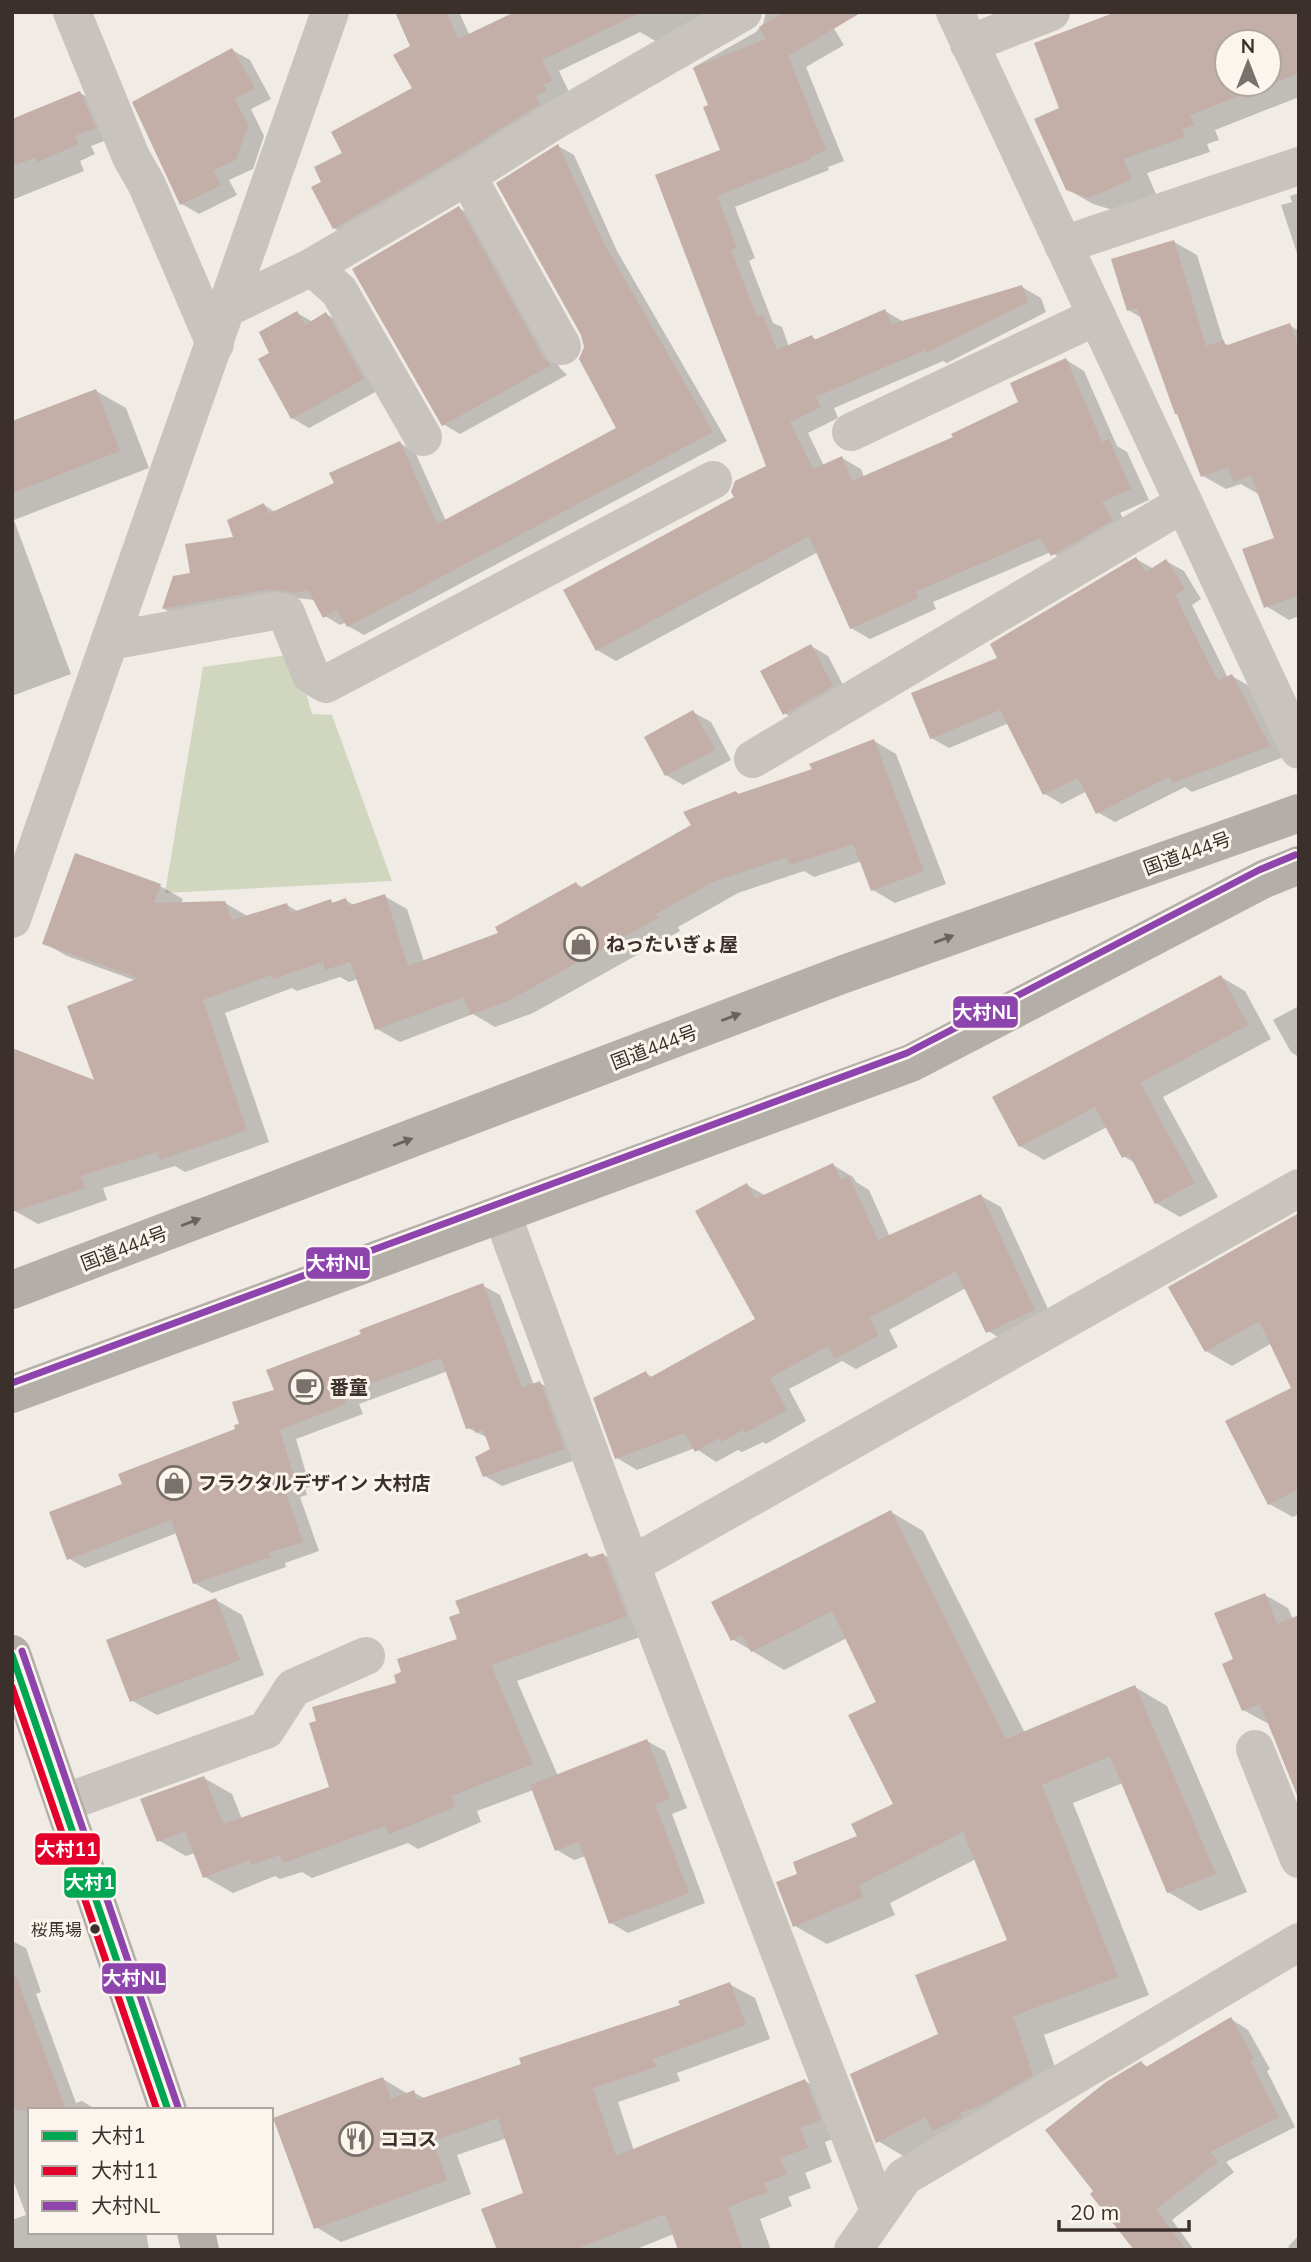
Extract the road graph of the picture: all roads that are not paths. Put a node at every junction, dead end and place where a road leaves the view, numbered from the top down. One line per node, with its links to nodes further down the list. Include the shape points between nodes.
1 (72, 12): 11 (street, via 131,157)
2 (330, 12): 11 (street)
3 (1051, 12): 5 (street)
4 (727, 16): 7 (street)
5 (962, 28): 8 (street)
6 (1299, 166): 8 (street)
7 (467, 176): 9 (street); 12 (street)
8 (1063, 245): 10 (street)
9 (313, 267): 11 (street); 14 (street, via 339,291)
10 (1097, 316): 13 (street); 16 (street)
11 (220, 326): 17 (street)
12 (562, 346)
13 (851, 432)
14 (423, 437)
15 (713, 481): 17 (street, via 326,684 311,675 286,613 274,611)
16 (1184, 503): 18 (street); 19 (street)
17 (110, 641): 22 (street)
18 (1299, 750)
19 (753, 759)
20 (1299, 813): 25 (highway, 国道444号, one-way to 20, via 844,974)
21 (1299, 864): 24 (highway, via 911,1063)
22 (12, 919)
23 (1299, 1188): 27 (street)
24 (502, 1213): 26 (highway); 27 (street)
25 (12, 1290)
26 (12, 1394)
27 (631, 1564): 35 (street)
28 (12, 1654): 31 (highway)
29 (366, 1657): 31 (street, via 293,1688 267,1730)
30 (1255, 1749): 32 (street)
31 (64, 1803): 34 (highway)
32 (1299, 1859)
33 (1298, 1943): 35 (street, via 904,2177)
34 (167, 2108)
35 (878, 2211): 36 (street)
36 (853, 2250)

